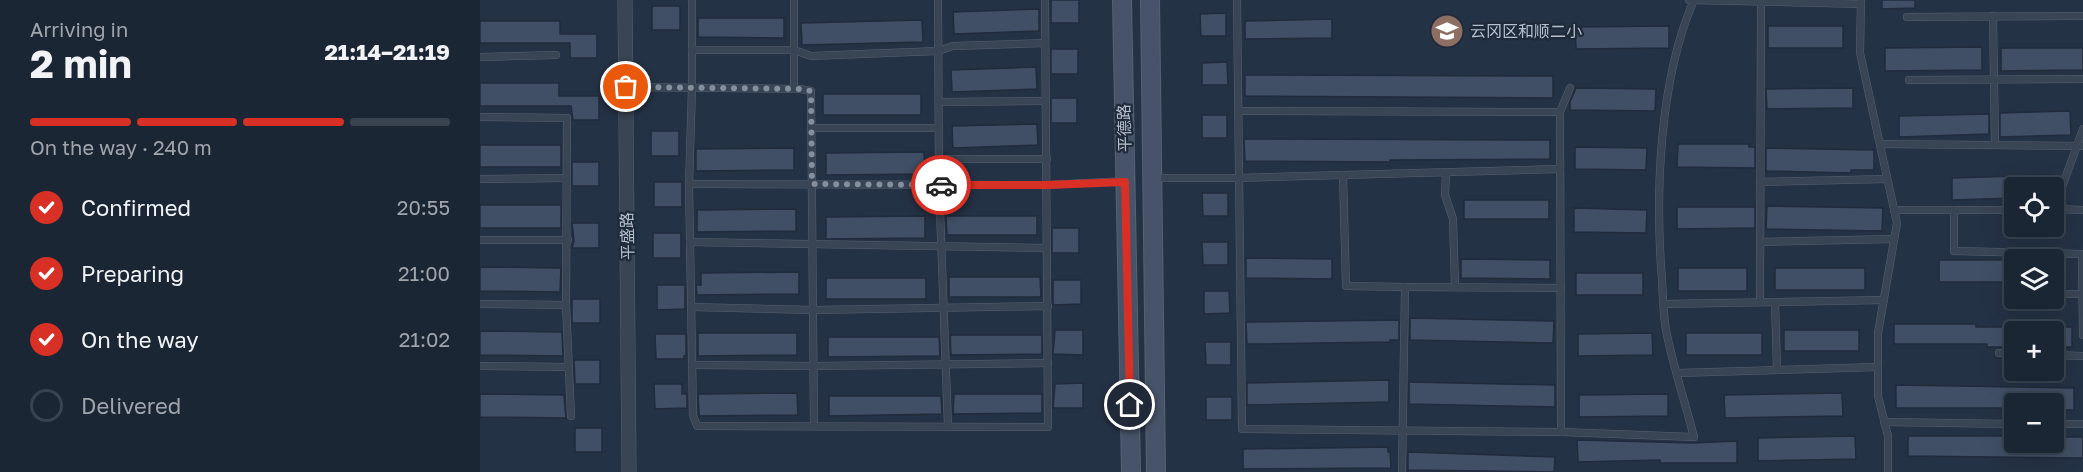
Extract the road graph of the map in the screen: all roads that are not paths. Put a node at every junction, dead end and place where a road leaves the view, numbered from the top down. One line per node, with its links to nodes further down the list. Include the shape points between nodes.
1 (625, 0): 25 (street, 平盛路)
2 (692, 0): 17 (lane)
3 (794, 0): 18 (lane)
4 (938, 0): 19 (lane)
5 (1045, 0): 16 (lane)
6 (1122, 0): 50 (main road, 平德路)
7 (1150, 0): 46 (main road, 平德路)
8 (1237, 0): 31 (lane)
9 (1689, 0): 10 (lane)
10 (1694, 0): 12 (lane); 79 (lane, via 1672,71 1664,122 1658,229)
11 (1861, 2): 12 (lane); 37 (lane, via 1860,53)
12 (1761, 3): 51 (lane)
13 (1907, 16): 14 (lane)
14 (1993, 16): 15 (lane); 22 (lane)
15 (2083, 16)
16 (1045, 44): 19 (lane, via 953,46); 29 (lane)
17 (692, 50): 18 (lane); 26 (lane)
18 (794, 50): 19 (lane, via 811,56); 28 (lane)
19 (938, 51): 30 (lane)
20 (556, 55): 21 (lane)
21 (480, 57)
22 (1994, 79): 23 (lane); 24 (lane); 38 (lane)
23 (2083, 79)
24 (1909, 80)
25 (626, 87): 26 (lane); 108 (street, 平盛路)
26 (692, 88): 28 (lane); 52 (lane)
27 (1570, 88): 32 (lane)
28 (794, 89): 34 (lane, via 811,91)
29 (1046, 101): 30 (lane); 41 (lane)
30 (939, 102): 35 (lane)
31 (1238, 111): 32 (lane); 47 (lane)
32 (1560, 112): 42 (lane)
33 (480, 117): 45 (lane, via 567,118)
34 (811, 128): 35 (lane); 53 (lane)
35 (939, 128): 40 (lane)
36 (2083, 129): 39 (lane)
37 (1880, 144): 38 (lane); 49 (lane)
38 (1995, 145): 39 (lane)
39 (2080, 146): 56 (lane)
40 (939, 159): 41 (lane); 54 (lane)
41 (1047, 159): 55 (lane)
42 (1560, 169): 43 (lane); 72 (lane)
43 (1446, 172): 44 (lane); 71 (lane, via 1445,195 1453,219)
44 (1343, 175): 47 (lane); 70 (lane, via 1346,286)
45 (567, 178): 48 (lane); 64 (lane)
46 (1152, 178): 47 (lane); 110 (main road, 平德路)
47 (1238, 178): 106 (lane, via 1242,429)
48 (480, 179)
49 (1887, 179): 51 (lane); 57 (lane)
50 (1125, 182): 55 (lane); 109 (main road, 平德路)
51 (1760, 182): 66 (lane)
52 (689, 184): 53 (lane); 65 (lane)
53 (812, 184): 54 (lane); 67 (lane)
54 (939, 184): 55 (lane); 68 (lane)
55 (1047, 185): 69 (lane)
56 (2064, 185)
57 (1894, 210): 58 (lane); 62 (lane)
58 (1954, 210): 59 (lane); 74 (lane, via 1954,251 2082,254)
59 (2004, 210)
60 (2064, 210): 61 (lane)
61 (2083, 210)
62 (1894, 239): 66 (lane); 75 (lane)
63 (480, 240): 64 (lane)
64 (568, 240): 80 (lane)
65 (690, 242): 67 (lane); 82 (lane)
66 (1760, 242): 76 (lane)
67 (812, 243): 68 (lane); 84 (lane)
68 (942, 247): 69 (lane); 83 (lane)
69 (1047, 248): 81 (lane)
70 (1405, 287): 71 (lane); 106 (lane)
71 (1455, 288): 72 (lane)
72 (1561, 288): 107 (lane)
73 (2064, 294): 74 (lane)
74 (2083, 294): 85 (lane)
75 (1884, 300): 77 (lane); 96 (lane, via 1878,333)
76 (1760, 302): 77 (lane); 79 (lane)
77 (1775, 302): 97 (lane)
78 (480, 304): 80 (lane)
79 (1664, 304): 98 (lane)
80 (567, 305): 95 (lane)
81 (1048, 306): 83 (lane); 90 (lane)
82 (691, 307): 84 (lane); 92 (lane)
83 (945, 308): 84 (lane); 91 (lane)
84 (813, 310): 94 (lane)
85 (2083, 335)
86 (2000, 353): 87 (lane)
87 (2004, 353)
88 (2064, 355): 89 (lane)
89 (2083, 356)
90 (1048, 363): 91 (lane); 105 (lane, via 1048,427)
91 (947, 364): 94 (lane); 105 (lane)
92 (692, 365): 94 (lane); 104 (lane, via 696,426)
93 (480, 366): 95 (lane)
94 (814, 366): 104 (lane)
95 (568, 367): 99 (lane)
96 (1878, 367): 97 (lane); 100 (lane, via 1878,396)
97 (1777, 370): 98 (lane)
98 (1677, 373): 107 (lane, via 1694,437)
99 (571, 416)
100 (1884, 422): 101 (lane); 112 (lane)
101 (2004, 423)
102 (2064, 424): 103 (lane)
103 (2083, 424)
104 (814, 426): 105 (lane)
105 (948, 426)
106 (1401, 429): 107 (lane); 111 (lane)
107 (1561, 432)
108 (629, 472)
109 (1131, 472)
110 (1156, 472)
111 (1402, 472)
112 (1888, 472)

